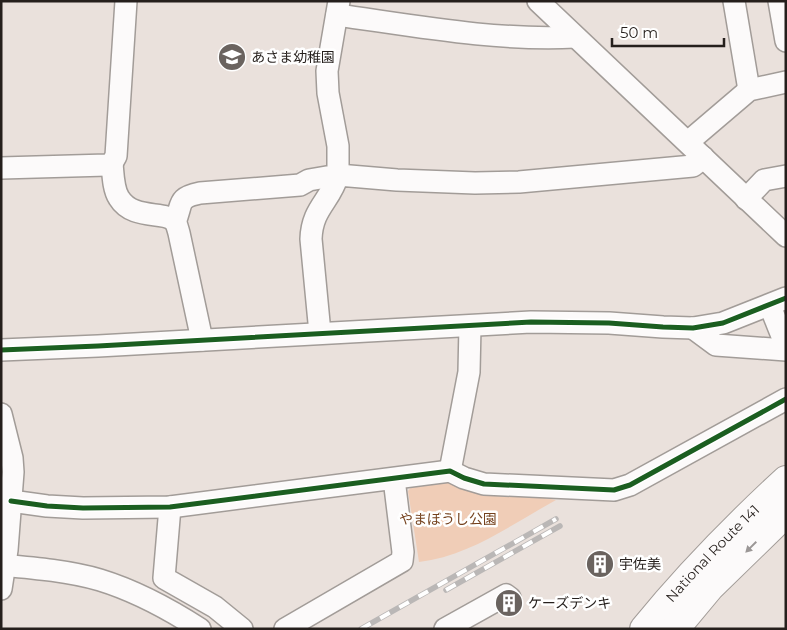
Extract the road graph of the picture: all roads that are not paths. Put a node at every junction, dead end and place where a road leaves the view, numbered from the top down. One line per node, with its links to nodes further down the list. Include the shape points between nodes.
1 (126, 1): 11 (street, via 116,156)
2 (538, 1): 6 (street)
3 (734, 1): 9 (street)
4 (779, 1): 7 (street)
5 (338, 8): 6 (street, via 482,35 538,39); 13 (street, via 327,71 338,146)
6 (576, 37): 10 (street)
7 (786, 41)
8 (786, 82): 9 (street)
9 (749, 90): 10 (street)
10 (695, 150): 13 (street, via 698,162 693,166 519,182); 15 (street)
11 (112, 162): 12 (street, via 107,165); 16 (street, via 118,196 123,203 133,211)
12 (1, 168)
13 (338, 175): 16 (street, via 309,180 300,185 188,195 181,201); 21 (street, via 311,225)
14 (786, 176): 15 (street, via 764,180)
15 (746, 199): 17 (street)
16 (175, 222): 22 (street)
17 (786, 236)
18 (778, 302): 20 (street, via 723,323); 23 (street)
19 (470, 326): 20 (street, via 531,322); 21 (street); 28 (street, via 469,372)
20 (692, 328): 25 (street, via 716,344)
21 (320, 333): 22 (street)
22 (202, 340): 24 (street)
23 (786, 346)
24 (1, 350)
25 (786, 350)
26 (786, 399): 28 (street, via 614,490 484,484)
27 (1, 414): 31 (street, via 14,472)
28 (450, 472): 29 (street)
29 (394, 478): 32 (street); 39 (street, via 402,561)
30 (786, 480): 41 (highway, National Route 141, via 695,569)
31 (11, 501): 32 (street, via 83,508); 34 (street)
32 (170, 507): 38 (street, via 164,578 215,606)
33 (786, 513): 42 (highway, National Route 141, one-way to 42, via 710,588)
34 (3, 565): 35 (street); 37 (street, via 100,580 143,597)
35 (1, 589)
36 (510, 598): 40 (street, via 506,595)
37 (200, 629)
38 (242, 629)
39 (285, 629)
40 (445, 629)
41 (644, 629)
42 (675, 629)

